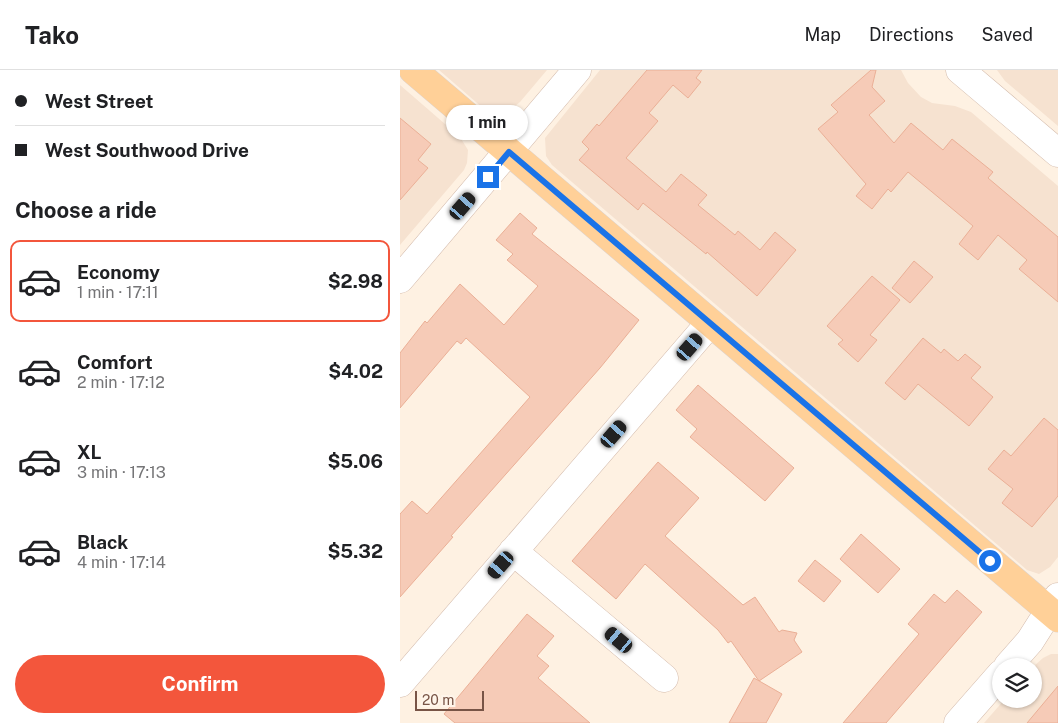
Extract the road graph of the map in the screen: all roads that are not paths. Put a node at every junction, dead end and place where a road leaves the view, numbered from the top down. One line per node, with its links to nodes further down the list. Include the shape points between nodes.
1 (413, 70): 4 (main road)
2 (577, 70): 4 (street)
3 (960, 70): 5 (street)
4 (509, 152): 6 (street); 7 (main road)
5 (1058, 153)
6 (400, 279)
7 (710, 323): 8 (street); 9 (main road)
8 (513, 551): 11 (street); 12 (street)
9 (1055, 609): 10 (street)
10 (1015, 658)
11 (664, 678)
12 (400, 683)
13 (992, 684): 14 (street)
14 (958, 723)

